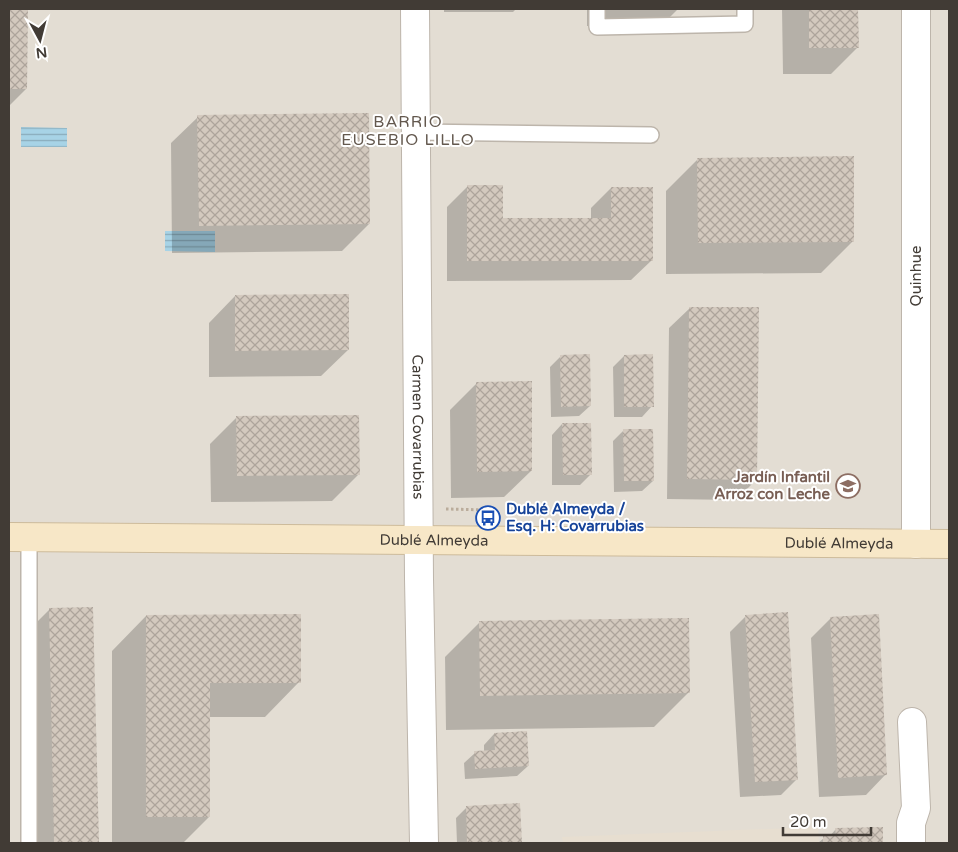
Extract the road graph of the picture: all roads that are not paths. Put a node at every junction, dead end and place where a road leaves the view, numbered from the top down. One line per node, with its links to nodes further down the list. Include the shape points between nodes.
1 (415, 9): 5 (street, Carmen Covarrubias)
2 (597, 9): 3 (lane, via 597,28 745,24)
3 (745, 9)
4 (916, 9): 9 (street, Quinhue)
5 (416, 132): 6 (lane); 8 (street, Carmen Covarrubias)
6 (651, 134)
7 (19, 537): 8 (main road, Dublé Almeyda); 12 (lane)
8 (420, 541): 9 (main road, Dublé Almeyda); 13 (street, Carmen Covarrubias)
9 (916, 544): 10 (main road, Dublé Almeyda)
10 (949, 544)
11 (912, 722): 14 (street, via 916,808 911,823)
12 (29, 843)
13 (424, 843)
14 (912, 843)

